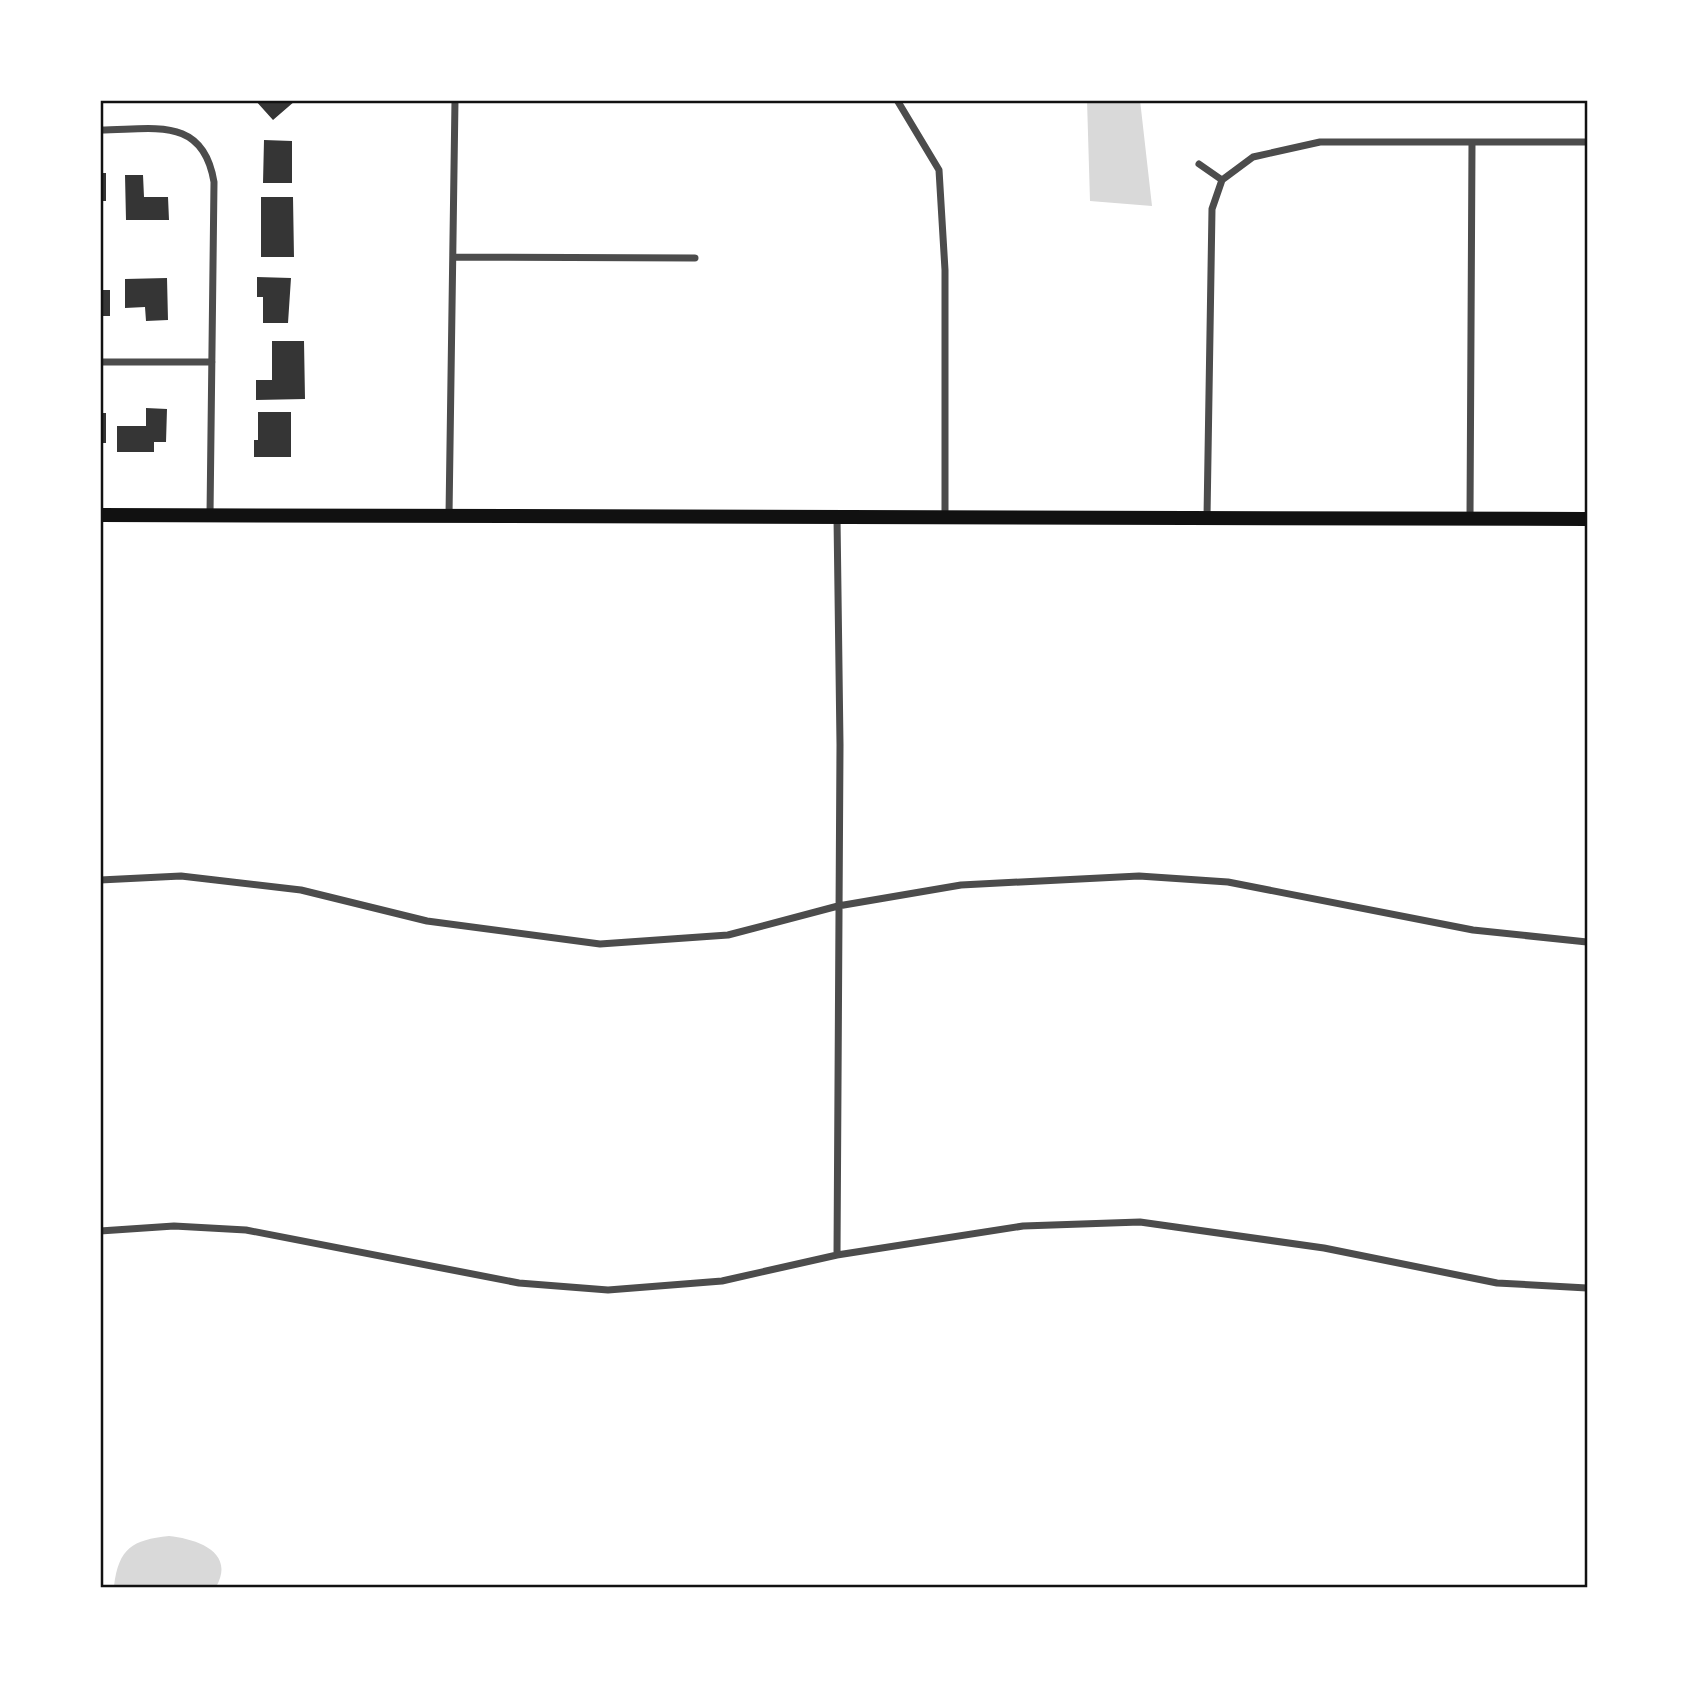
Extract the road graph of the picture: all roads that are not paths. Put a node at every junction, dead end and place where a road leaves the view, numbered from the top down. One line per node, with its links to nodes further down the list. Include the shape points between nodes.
1 (455, 100): 8 (street)
2 (897, 100): 16 (street, via 939,170 945,270)
3 (100, 130): 11 (street, via 169,130 187,135 202,144 211,161)
4 (1472, 142): 5 (street); 7 (street, via 1320,142 1253,157); 18 (street)
5 (1587, 142)
6 (1199, 164): 7 (street)
7 (1222, 180): 17 (street, via 1212,209)
8 (454, 257): 9 (street); 14 (street)
9 (695, 258)
10 (100, 362): 11 (street)
11 (212, 362): 13 (street)
12 (100, 516): 13 (main road)
13 (210, 516): 14 (main road)
14 (449, 516): 15 (main road)
15 (837, 517): 16 (main road); 21 (street)
16 (945, 517): 17 (main road)
17 (1208, 517): 18 (main road)
18 (1470, 518): 19 (main road)
19 (1587, 519)
20 (100, 880): 21 (street, via 181,876 301,890 427,921 600,944 728,934)
21 (838, 906): 22 (street, via 961,885 1139,876 1228,882 1473,930); 24 (street)
22 (1587, 942)
23 (100, 1231): 24 (street, via 174,1226 246,1230 519,1283 608,1290 722,1281)
24 (837, 1255): 25 (street, via 1023,1226 1140,1222 1324,1248 1497,1283)
25 (1587, 1288)

